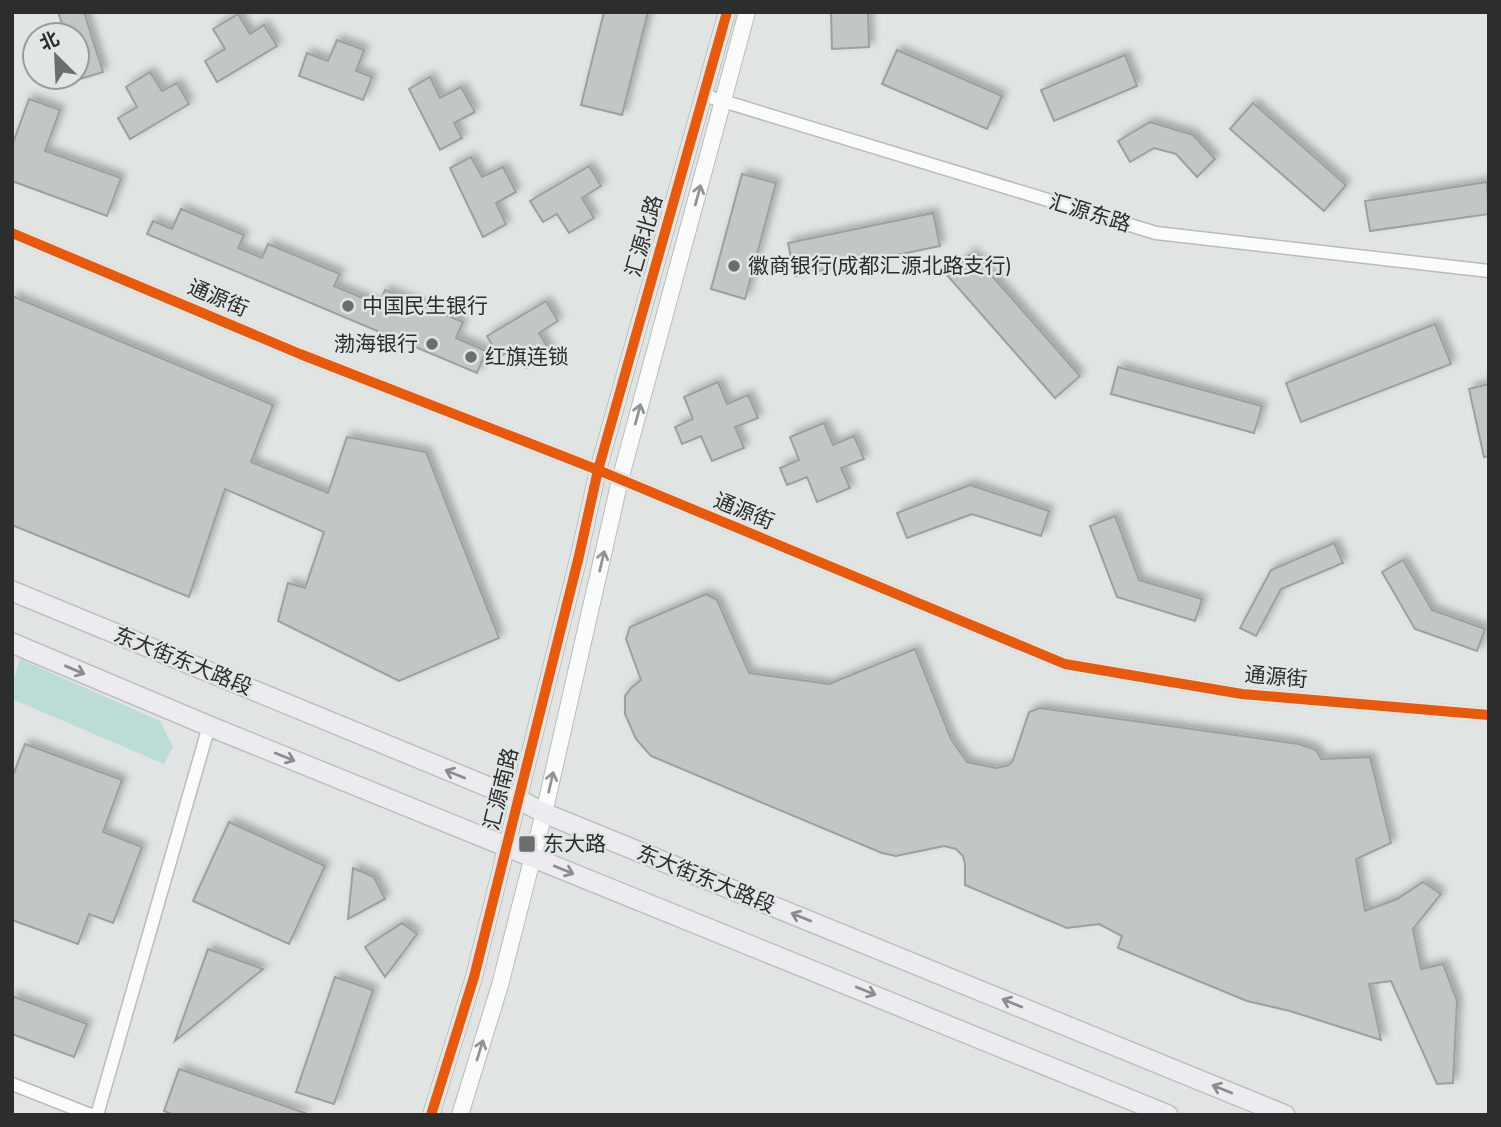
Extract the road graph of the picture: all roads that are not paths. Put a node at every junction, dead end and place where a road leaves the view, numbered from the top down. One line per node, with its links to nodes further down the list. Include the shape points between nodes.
1 (727, 12): 3 (street, 汇源北路)
2 (747, 12): 4 (street, 汇源北路)
3 (704, 95): 4 (street, 汇源东路); 7 (street, 汇源北路)
4 (723, 100): 6 (street, 汇源东路, via 1156,233); 8 (street, 汇源北路, one-way to 4)
5 (12, 233): 7 (street, 通源街, via 300,354)
6 (1489, 271)
7 (598, 470): 8 (street, 通源街); 13 (street, 汇源南路)
8 (620, 480): 11 (street, 通源街, via 1065,664 1242,694); 14 (street, one-way to 8)
9 (12, 591): 13 (main road, 东大街东大路段, one-way to 9)
10 (12, 643): 12 (main road, one-way to 12)
11 (1489, 715)
12 (209, 726): 15 (main road, one-way to 15); 19 (street)
13 (518, 799): 14 (main road, 东大街东大路段); 15 (street, 汇源南路)
14 (544, 813): 16 (street); 23 (main road, 东大街东大路段, one-way to 14)
15 (507, 846): 16 (main road); 20 (street, 汇源南路, via 474,977)
16 (532, 857): 21 (street, one-way to 16, via 500,985); 22 (main road, one-way to 22)
17 (12, 1084): 18 (street)
18 (90, 1115)
19 (97, 1115)
20 (431, 1115)
21 (460, 1115)
22 (1168, 1115)
23 (1285, 1115)

